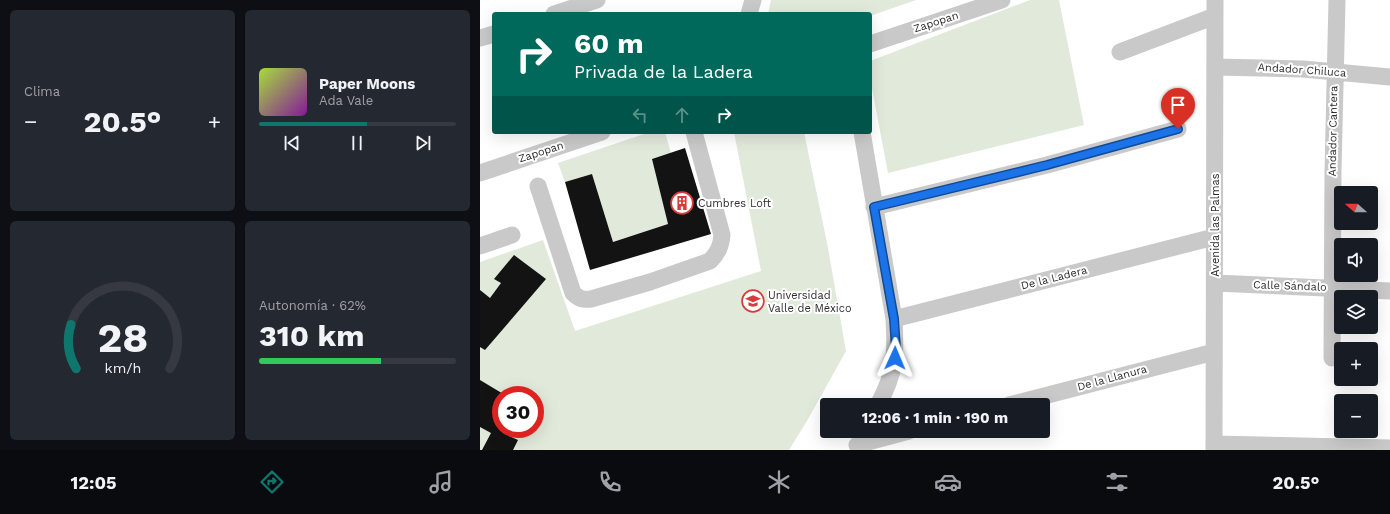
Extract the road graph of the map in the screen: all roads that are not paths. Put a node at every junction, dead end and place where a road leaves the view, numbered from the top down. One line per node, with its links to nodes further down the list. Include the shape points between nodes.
1 (597, 0): 6 (street)
2 (753, 0): 7 (street)
3 (1002, 0): 10 (street, Zapopan)
4 (1337, 0): 13 (street, Andador Cantera)
5 (1215, 8): 11 (street); 12 (street, Avenida las Palmas)
6 (560, 12)
7 (750, 12)
8 (492, 35): 9 (street)
9 (480, 38)
10 (872, 43)
11 (1120, 52)
12 (1214, 67): 13 (street, Andador Chiluca, via 1268,67); 23 (street, Avenida las Palmas)
13 (1334, 72): 14 (street, Andador Chiluca); 26 (street, Andador Cantera)
14 (1390, 77)
15 (1178, 129): 21 (street, via 1047,165)
16 (596, 134): 19 (street, Zapopan)
17 (695, 134): 20 (street, via 722,235 721,246 710,261 650,282 591,299 578,298 573,293)
18 (862, 134): 21 (street)
19 (480, 173)
20 (538, 186)
21 (874, 207): 28 (street)
22 (512, 235): 24 (street)
23 (1214, 237): 25 (street, Avenida las Palmas); 28 (street, De la Ladera)
24 (480, 246)
25 (1215, 283): 26 (street, Calle Sándalo); 29 (street, Avenida las Palmas)
26 (1332, 288): 27 (street, Calle Sándalo); 30 (street, Andador Cantera)
27 (1390, 291)
28 (894, 319): 31 (street, via 894,367)
29 (1214, 352): 32 (street, De la Llanura); 35 (street, Avenida las Palmas)
30 (1332, 358)
31 (882, 398)
32 (1036, 398)
33 (877, 438): 34 (street)
34 (858, 442)
35 (1214, 447): 36 (street)
36 (1331, 448): 37 (street)
37 (1390, 448)

